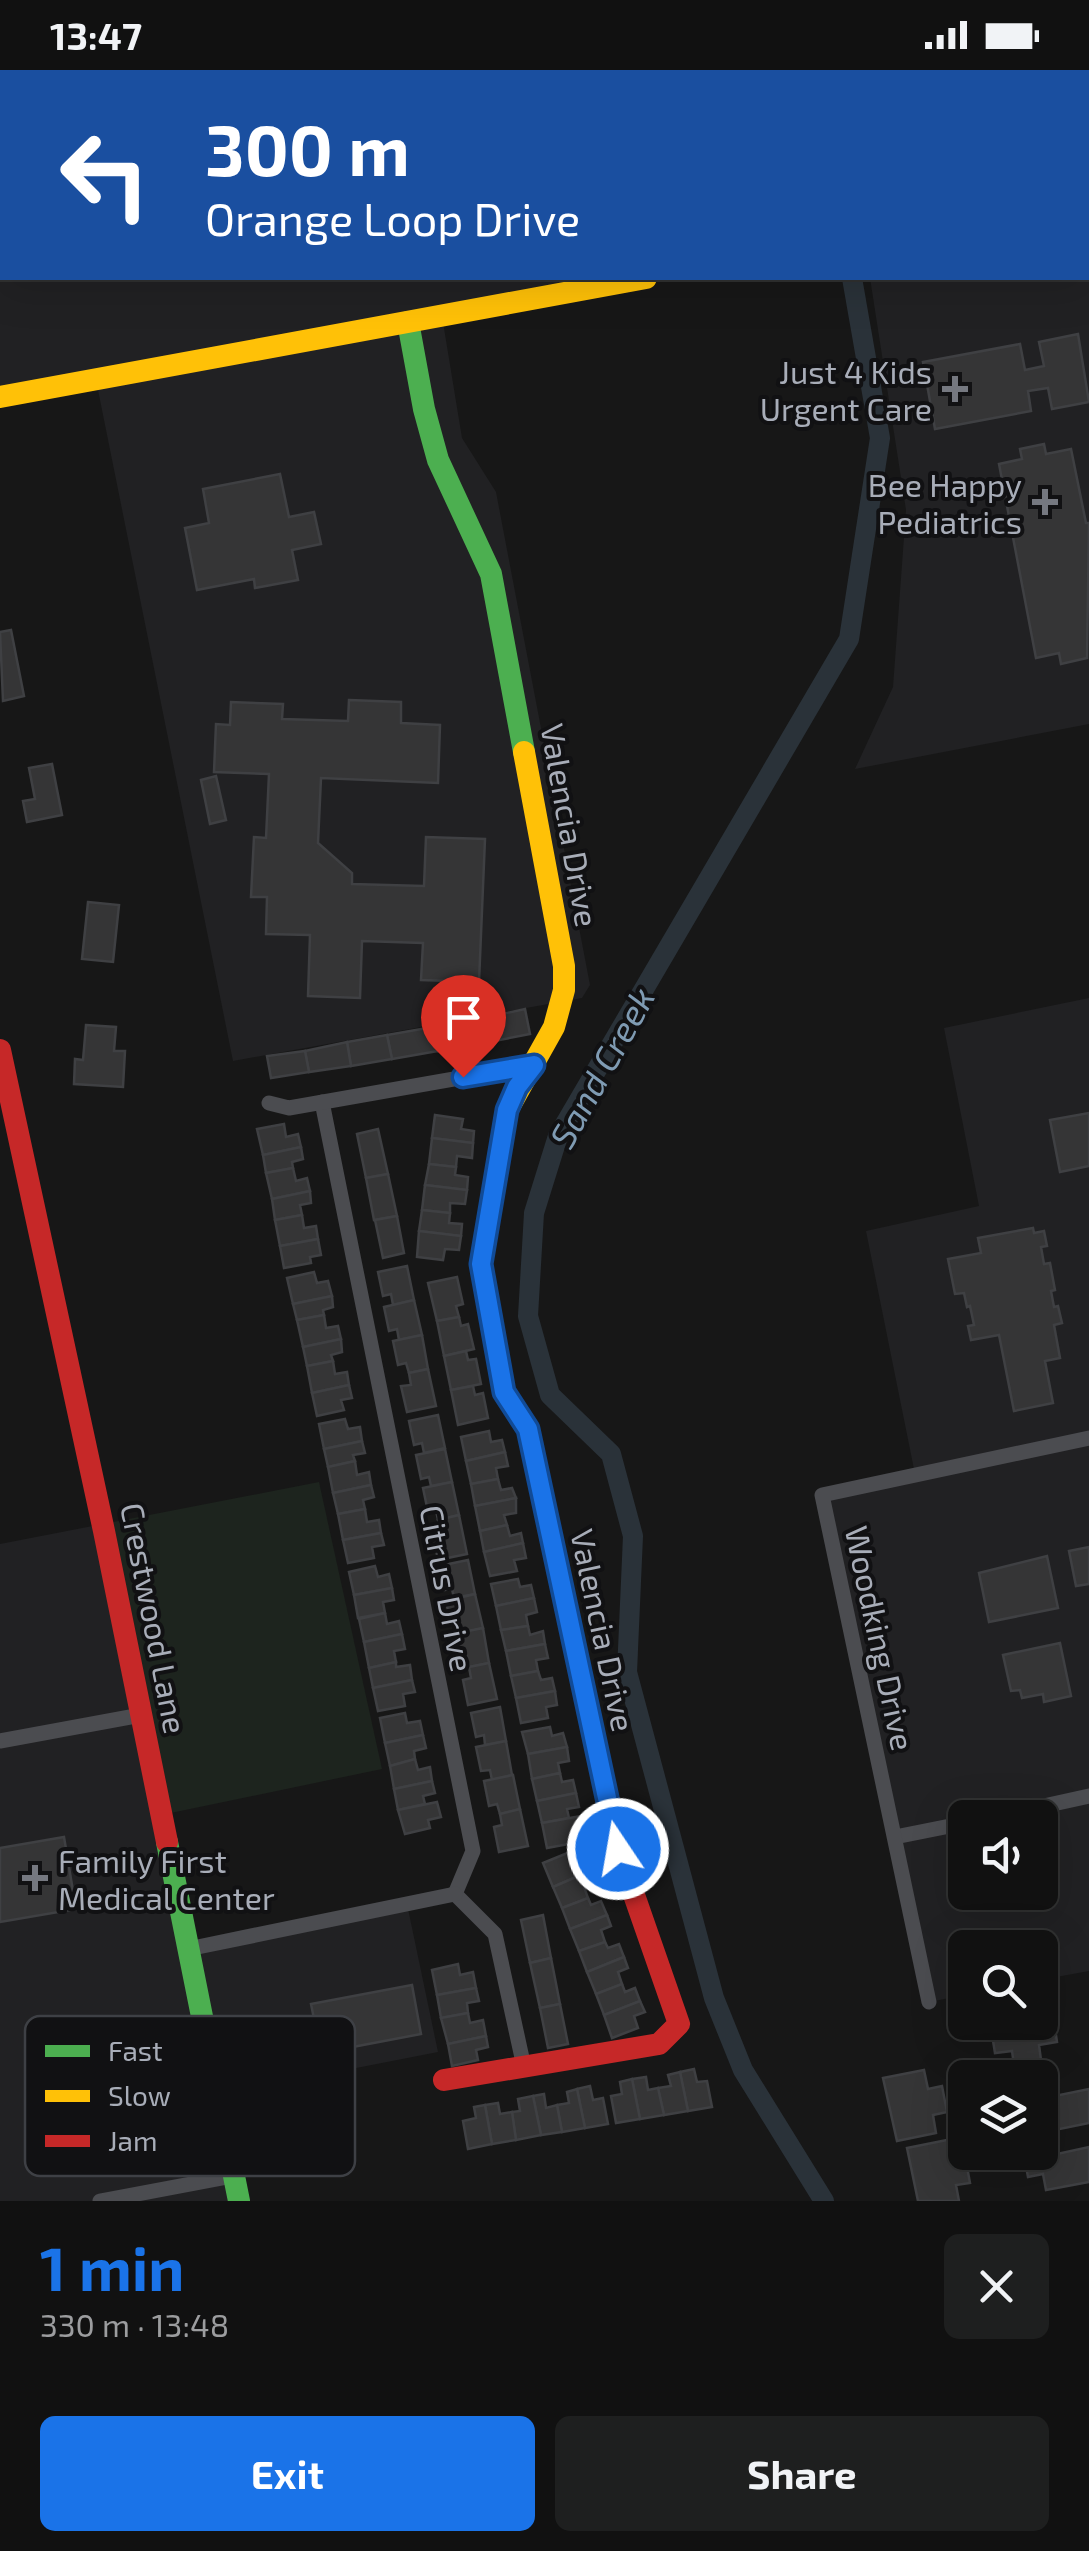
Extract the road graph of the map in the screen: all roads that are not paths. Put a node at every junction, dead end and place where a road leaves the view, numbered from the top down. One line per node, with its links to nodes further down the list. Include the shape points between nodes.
1 (635, 280): 2 (street)
2 (408, 322): 3 (street); 5 (street, Valencia Drive, via 439,463 491,574 564,966 561,1017)
3 (0, 397)
4 (0, 1050): 9 (street, Crestwood Lane)
5 (534, 1065): 6 (street); 19 (street, Valencia Drive, via 507,1110 481,1264 504,1392 528,1429 618,1849 679,2024 658,2044)
6 (322, 1102): 7 (street, via 288,1108); 15 (street, Citrus Drive, via 473,1852)
7 (270, 1103)
8 (1089, 1438): 14 (street, Woodking Drive, via 822,1495)
9 (141, 1715): 10 (street); 16 (street, Crestwood Lane)
10 (0, 1741)
11 (1089, 1796): 12 (street)
12 (1058, 1803)
13 (948, 1826): 14 (street)
14 (895, 1838): 17 (street, Woodking Drive)
15 (456, 1894): 16 (street); 19 (street, via 495,1934)
16 (188, 1950): 18 (street, Crestwood Lane)
17 (929, 2002)
18 (201, 2016)
19 (524, 2067): 20 (street, Valencia Drive)
20 (444, 2080)
21 (234, 2176): 22 (street); 23 (street, Crestwood Lane)
22 (100, 2201)
23 (239, 2201)

